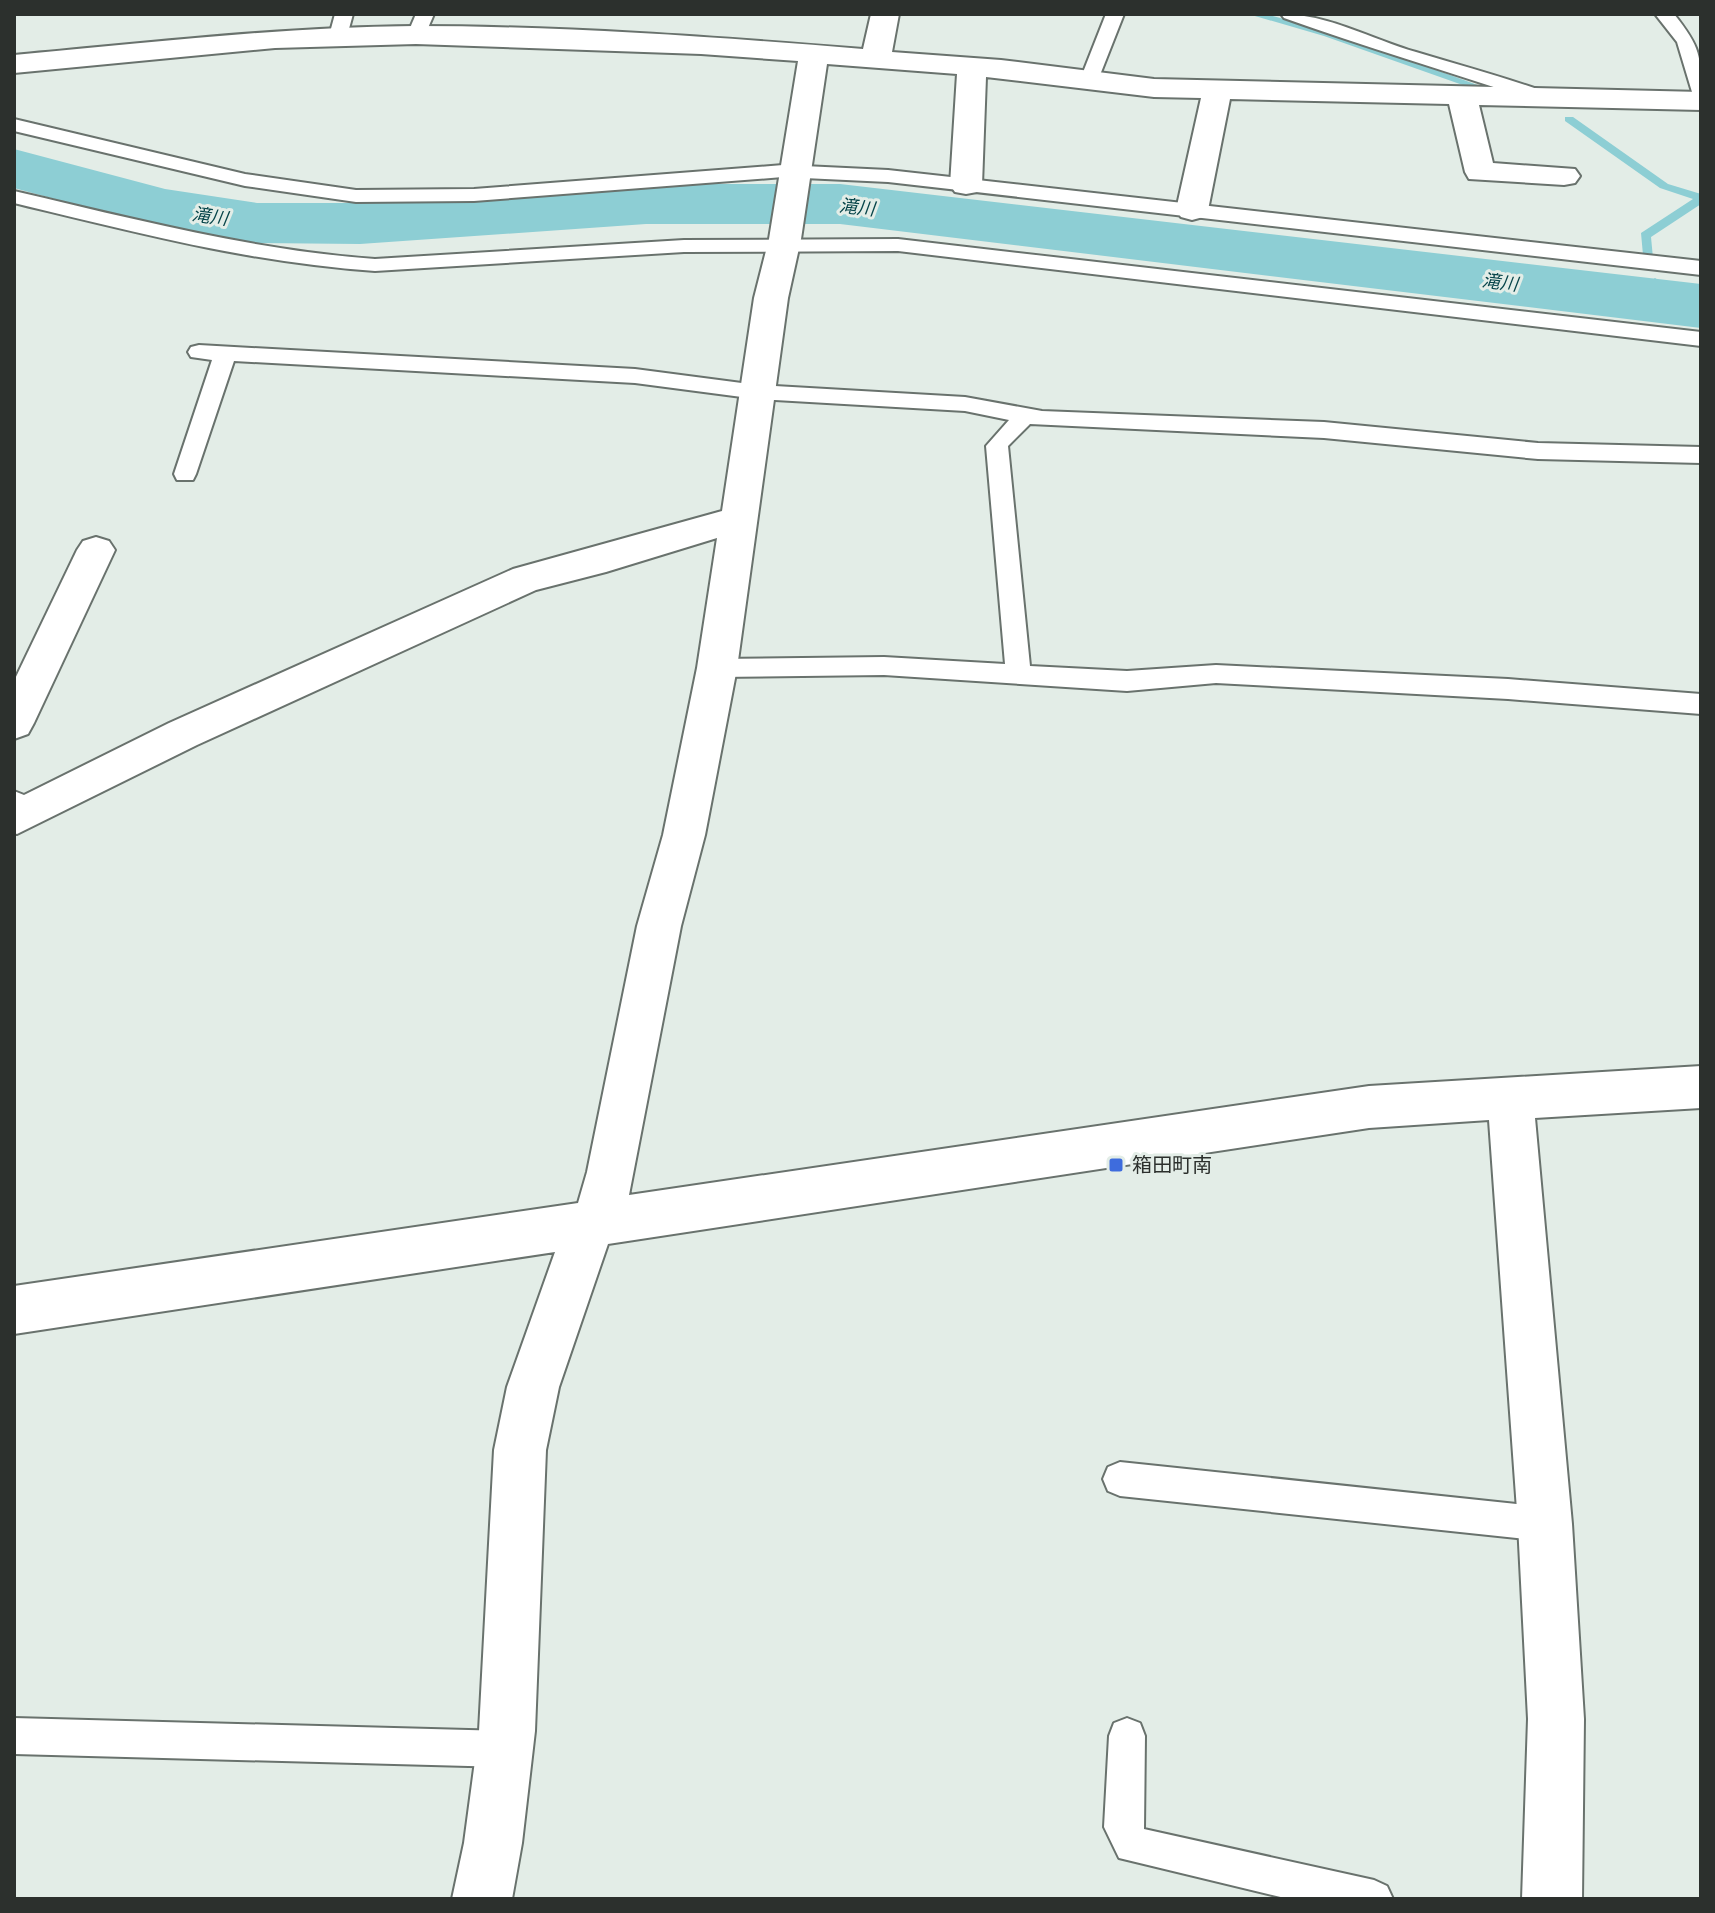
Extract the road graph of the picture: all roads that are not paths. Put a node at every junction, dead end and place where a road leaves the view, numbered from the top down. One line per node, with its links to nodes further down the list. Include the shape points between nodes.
1 (885, 14): 8 (street)
2 (1115, 14): 11 (lane)
3 (1290, 14): 15 (lane)
4 (1664, 14): 13 (lane, via 1686,41)
5 (420, 24): 6 (street); 7 (street)
6 (341, 25): 9 (street)
7 (814, 53): 8 (street); 18 (street)
8 (876, 58): 10 (street)
9 (14, 64)
10 (972, 66): 11 (street); 20 (street)
11 (1089, 80): 12 (street)
12 (1217, 91): 14 (street); 22 (street)
13 (1701, 92)
14 (1462, 96): 15 (street); 19 (street, via 1480,172)
15 (1545, 98): 16 (street)
16 (1701, 101)
17 (14, 125): 18 (lane, via 245,180 356,196 474,195)
18 (795, 175): 20 (lane, via 917,178); 23 (street)
19 (1564, 176)
20 (966, 185): 22 (lane)
21 (14, 197): 23 (lane, via 252,254 333,264)
22 (1192, 210): 24 (lane)
23 (784, 243): 25 (lane, via 938,248); 28 (street)
24 (1701, 268)
25 (1701, 339)
26 (199, 352): 27 (lane)
27 (225, 354): 28 (lane, via 635,376); 31 (lane)
28 (757, 392): 29 (lane, via 965,404); 32 (street)
29 (1023, 417): 30 (lane, via 1324,430 1538,451); 35 (lane, via 997,446)
30 (1701, 455)
31 (185, 474)
32 (738, 523): 34 (street); 38 (street, via 714,525 526,579)
33 (96, 550): 37 (street)
34 (717, 668): 35 (lane, via 855,665); 41 (street, via 611,1172)
35 (1018, 674): 36 (lane, via 1127,681 1216,674)
36 (1701, 704)
37 (14, 723)
38 (15, 814)
39 (1701, 1087): 40 (street)
40 (1506, 1098): 41 (street, via 1369,1107); 44 (street, via 1515,1129)
41 (591, 1224): 42 (street); 47 (street, via 525,1420)
42 (14, 1310)
43 (1120, 1479): 44 (lane)
44 (1545, 1524): 50 (street, via 1556,1719)
45 (14, 1736): 47 (lane)
46 (1127, 1736): 49 (lane, via 1123,1827 1132,1845)
47 (506, 1749): 48 (street)
48 (482, 1899)
49 (1374, 1899)
50 (1552, 1899)

